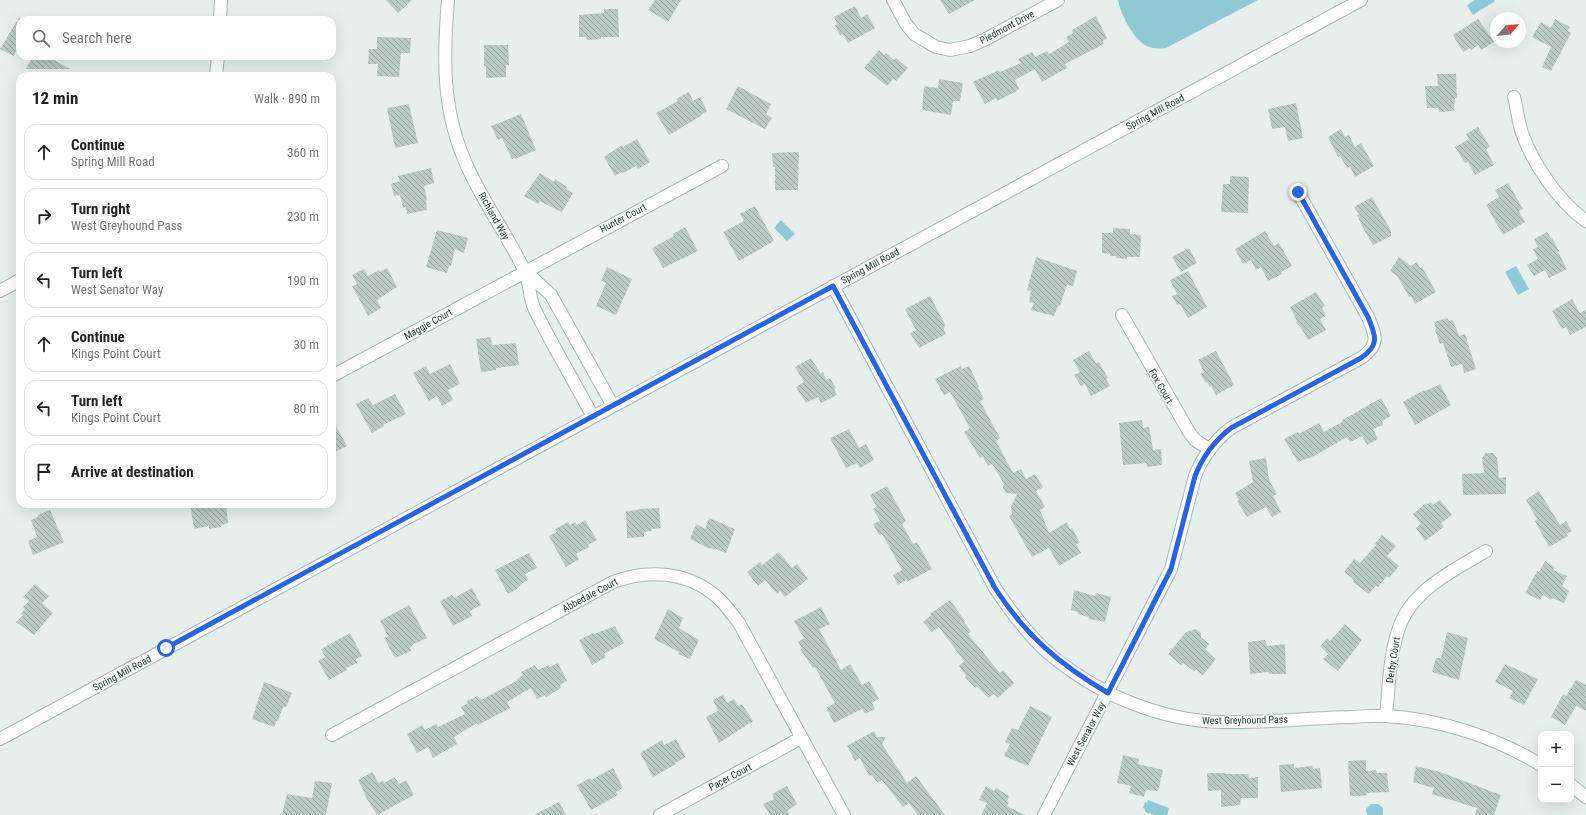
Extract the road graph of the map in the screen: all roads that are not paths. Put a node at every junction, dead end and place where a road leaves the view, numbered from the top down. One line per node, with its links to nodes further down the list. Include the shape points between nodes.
1 (221, 0): 6 (street)
2 (448, 0): 13 (street, Richland Way, via 444,45 447,101 452,122 467,167)
3 (892, 0): 4 (street, Piedmont Drive, via 914,34 936,47 953,50 986,39)
4 (1058, 0)
5 (1361, 0): 15 (street, Spring Mill Road)
6 (220, 16)
7 (218, 60): 8 (street)
8 (216, 72)
9 (1514, 97): 12 (street, via 1522,132 1552,188)
10 (722, 166): 13 (street, Hunter Court)
11 (1298, 192): 21 (street, West Senator Way, via 1368,317 1375,343 1370,352 1231,428)
12 (1586, 221)
13 (525, 271): 18 (street, Maggie Court); 19 (street, via 551,294); 20 (street, Richland Way, via 533,306)
14 (16, 282): 16 (street)
15 (833, 286): 19 (street, Spring Mill Road); 23 (street, West Greyhound Pass, via 995,588 1009,609 1044,648 1077,674)
16 (0, 291)
17 (1122, 315): 21 (street, Fox Court, via 1188,432)
18 (336, 374)
19 (614, 406): 20 (street, Spring Mill Road)
20 (593, 418): 26 (street, Spring Mill Road)
21 (1209, 449): 23 (street, West Senator Way, via 1195,476 1171,569)
22 (1486, 551): 24 (street, Derby Court, via 1430,586 1405,615 1398,630 1392,656)
23 (1108, 693): 24 (street, West Greyhound Pass, via 1154,712 1189,720 1223,722); 33 (street, West Senator Way)
24 (1386, 716): 28 (street, West Greyhound Pass, via 1438,724 1468,732 1494,741)
25 (332, 735): 27 (street, Abbedale Court, via 613,582 639,574 655,573 687,579 704,587 728,609)
26 (0, 738)
27 (801, 738): 31 (street, Pacer Court); 32 (street, Abbedale Court)
28 (1538, 763)
29 (1574, 787): 30 (street)
30 (1586, 797)
31 (660, 815)
32 (844, 815)
33 (1044, 815)

